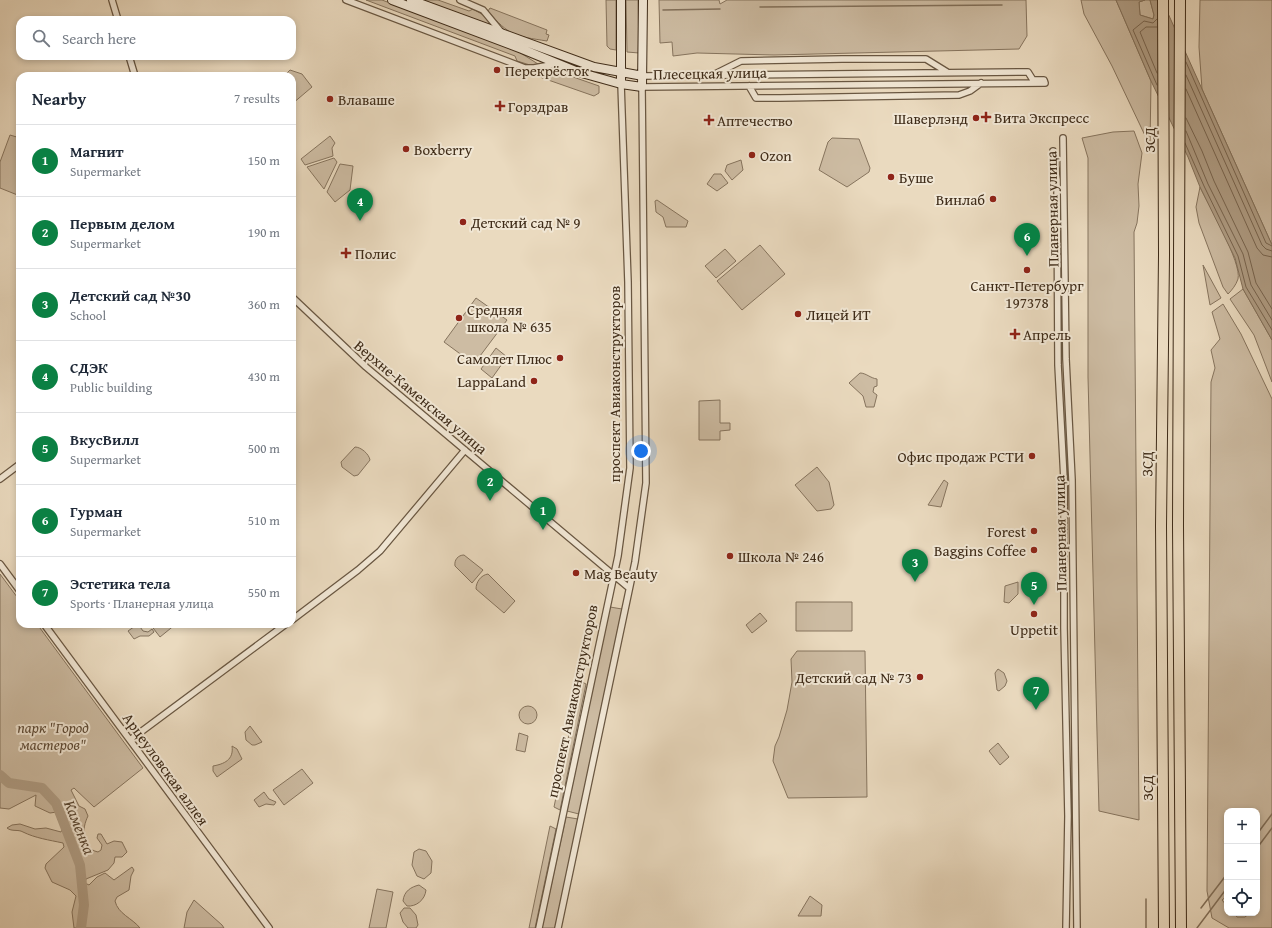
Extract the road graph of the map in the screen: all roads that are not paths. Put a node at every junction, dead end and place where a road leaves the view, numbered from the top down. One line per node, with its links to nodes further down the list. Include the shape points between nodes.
1 (112, 0): 10 (street)
2 (346, 0): 13 (street, via 525,68)
3 (392, 0): 13 (street, Плесецкая улица)
4 (411, 0): 11 (street, Плесецкая улица)
5 (460, 0): 11 (street, via 483,10)
6 (621, 0): 15 (street, проспект Авиаконструкторов)
7 (643, 0): 18 (street, проспект Авиаконструкторов)
8 (1163, 0): 42 (highway, ЗСД, via 1161,526)
9 (1180, 0): 43 (highway, ЗСД, via 1178,526)
10 (117, 16)
11 (503, 34): 15 (street, Плесецкая улица, via 594,66)
12 (130, 60): 14 (street)
13 (556, 64): 20 (street, Плесецкая улица)
14 (134, 72)
15 (620, 72): 18 (street, Плесецкая улица); 20 (street, проспект Авиаконструкторов)
16 (947, 72): 17 (street, Плесецкая улица); 17 (street, via 926,59 835,59 741,61); 19 (street, Плесецкая улица, via 1028,72 1033,80 1044,81)
17 (712, 75): 18 (street, Плесецкая улица)
18 (643, 76): 22 (street, проспект Авиаконструкторов)
19 (981, 83): 21 (street, Плесецкая улица); 21 (street, via 959,95 780,98 756,98)
20 (621, 84): 22 (street, Плесецкая улица); 30 (street, проспект Авиаконструкторов, via 628,282 630,468)
21 (749, 86): 22 (street, Плесецкая улица)
22 (642, 88): 32 (street, проспект Авиаконструкторов, via 647,466 642,518)
23 (1063, 138): 41 (street, Планерная улица, via 1066,359 1072,480)
24 (1053, 151): 40 (street, Планерная улица, via 1057,180 1058,365 1064,480 1068,816)
25 (296, 301): 26 (street, Верхне-Каменская улица, via 353,356)
26 (465, 450): 30 (street, Верхне-Каменская улица); 33 (street, via 380,551)
27 (16, 467): 28 (street)
28 (0, 479)
29 (0, 564): 31 (street)
30 (613, 574): 32 (street, Верхне-Каменская улица); 38 (street, проспект Авиаконструкторов)
31 (16, 586)
32 (629, 588): 39 (street, проспект Авиаконструкторов)
33 (296, 617)
34 (47, 628): 36 (street, Арцеуловская аллея)
35 (281, 628): 36 (street)
36 (130, 740): 37 (street, Арцеуловская аллея)
37 (269, 928)
38 (539, 928)
39 (558, 928)
40 (1066, 928)
41 (1077, 928)
42 (1164, 928)
43 (1182, 928)

